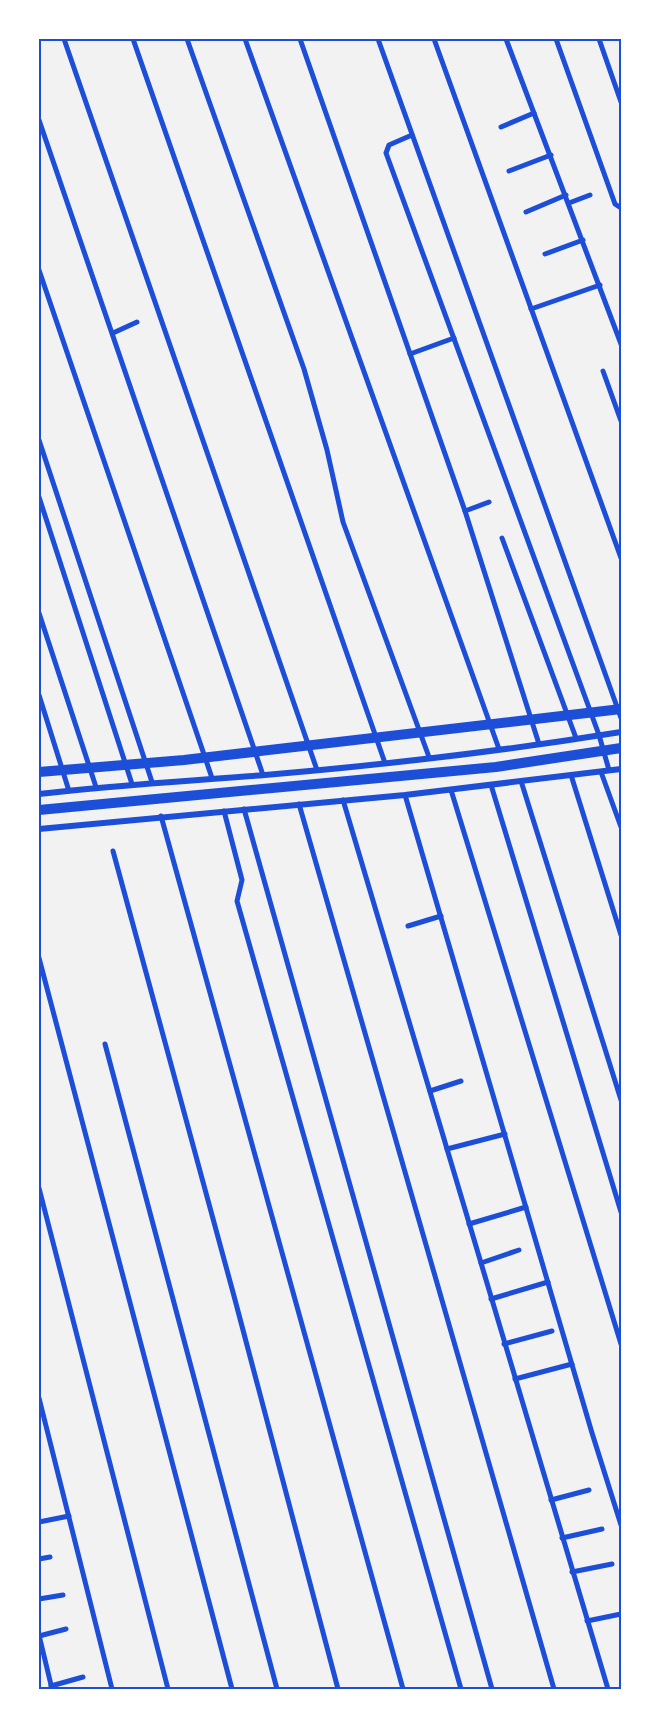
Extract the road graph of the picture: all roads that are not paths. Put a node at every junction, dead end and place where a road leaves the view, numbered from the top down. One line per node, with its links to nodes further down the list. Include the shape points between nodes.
1 (64, 39): 54 (street)
2 (133, 39): 52 (street)
3 (187, 39): 51 (street, via 304,369 343,522)
4 (245, 39): 50 (street)
5 (300, 39): 32 (street)
6 (378, 39): 15 (street)
7 (434, 39): 27 (street)
8 (506, 39): 12 (street)
9 (556, 39): 21 (street, via 615,204)
10 (598, 39): 11 (street)
11 (621, 102)
12 (534, 112): 14 (street); 16 (street)
13 (39, 120): 29 (street)
14 (501, 127)
15 (412, 135): 30 (street, via 389,146 386,153); 44 (street)
16 (550, 155): 17 (street); 19 (street)
17 (509, 171)
18 (590, 194): 20 (street)
19 (566, 195): 20 (street); 22 (street)
20 (569, 203): 23 (street)
21 (621, 208)
22 (526, 212)
23 (583, 240): 24 (street); 26 (street)
24 (546, 254)
25 (39, 270): 60 (street)
26 (600, 285): 27 (street); 31 (street)
27 (531, 310): 40 (street)
28 (138, 322): 29 (street)
29 (113, 333): 58 (street)
30 (454, 338): 32 (street); 46 (street)
31 (621, 344)
32 (410, 354): 38 (street)
33 (603, 371): 34 (street)
34 (621, 421)
35 (39, 440): 62 (street)
36 (39, 497): 63 (street)
37 (489, 502): 38 (street)
38 (465, 511): 48 (street)
39 (502, 538): 47 (street)
40 (621, 558)
41 (39, 613): 65 (street)
42 (39, 695): 66 (street)
43 (621, 709): 56 (highway, via 184,760)
44 (621, 718)
45 (621, 732): 46 (street)
46 (599, 736): 47 (street); 55 (street)
47 (576, 738): 48 (street)
48 (539, 744): 50 (street)
49 (621, 748): 73 (highway, via 496,767)
50 (499, 750): 51 (street)
51 (429, 758): 52 (street)
52 (385, 763): 54 (street)
53 (621, 769): 55 (street)
54 (317, 770): 58 (street)
55 (609, 770): 57 (street)
56 (39, 772)
57 (601, 772): 59 (street); 76 (street)
58 (263, 775): 60 (street)
59 (572, 775): 61 (street); 81 (street)
60 (212, 778): 62 (street)
61 (521, 781): 64 (street); 86 (street)
62 (152, 782): 63 (street)
63 (132, 784): 65 (street)
64 (491, 785): 67 (street); 91 (street)
65 (96, 787): 66 (street)
66 (69, 790): 68 (street)
67 (451, 790): 69 (street); 99 (street)
68 (39, 794)
69 (406, 795): 70 (street); 79 (street)
70 (343, 800): 71 (street); 85 (street)
71 (300, 804): 72 (street); 130 (street)
72 (244, 809): 74 (street); 129 (street)
73 (39, 810)
74 (224, 811): 75 (street); 128 (street, via 242,880 238,901)
75 (161, 816): 77 (street); 127 (street)
76 (621, 827)
77 (39, 829)
78 (113, 851): 126 (street)
79 (441, 916): 80 (street); 87 (street)
80 (408, 926)
81 (621, 935)
82 (39, 958): 124 (street)
83 (105, 1044): 125 (street)
84 (461, 1081): 85 (street)
85 (430, 1091): 88 (street)
86 (621, 1100)
87 (505, 1134): 88 (street); 90 (street)
88 (447, 1149): 92 (street)
89 (39, 1188): 123 (street)
90 (526, 1207): 92 (street); 95 (street)
91 (621, 1212)
92 (469, 1224): 94 (street)
93 (519, 1250): 94 (street)
94 (480, 1263): 96 (street)
95 (548, 1282): 96 (street); 100 (street)
96 (491, 1299): 98 (street)
97 (552, 1331): 98 (street)
98 (504, 1344): 101 (street)
99 (621, 1344)
100 (572, 1364): 101 (street); 107 (street)
101 (515, 1379): 104 (street)
102 (39, 1398): 105 (street)
103 (590, 1490): 104 (street)
104 (551, 1500): 109 (street)
105 (69, 1516): 106 (street); 122 (street)
106 (39, 1522)
107 (621, 1525)
108 (602, 1529): 109 (street)
109 (562, 1538): 113 (street)
110 (50, 1557): 111 (street)
111 (39, 1559)
112 (612, 1564): 113 (street)
113 (572, 1572): 117 (street)
114 (63, 1595): 115 (street)
115 (39, 1599)
116 (621, 1614): 117 (street)
117 (587, 1621): 131 (street)
118 (66, 1629): 119 (street)
119 (39, 1635): 121 (street)
120 (83, 1677): 121 (street)
121 (52, 1687)
122 (112, 1689)
123 (168, 1689)
124 (232, 1689)
125 (277, 1689)
126 (338, 1689)
127 (403, 1689)
128 (461, 1689)
129 (492, 1689)
130 (554, 1689)
131 (608, 1689)

